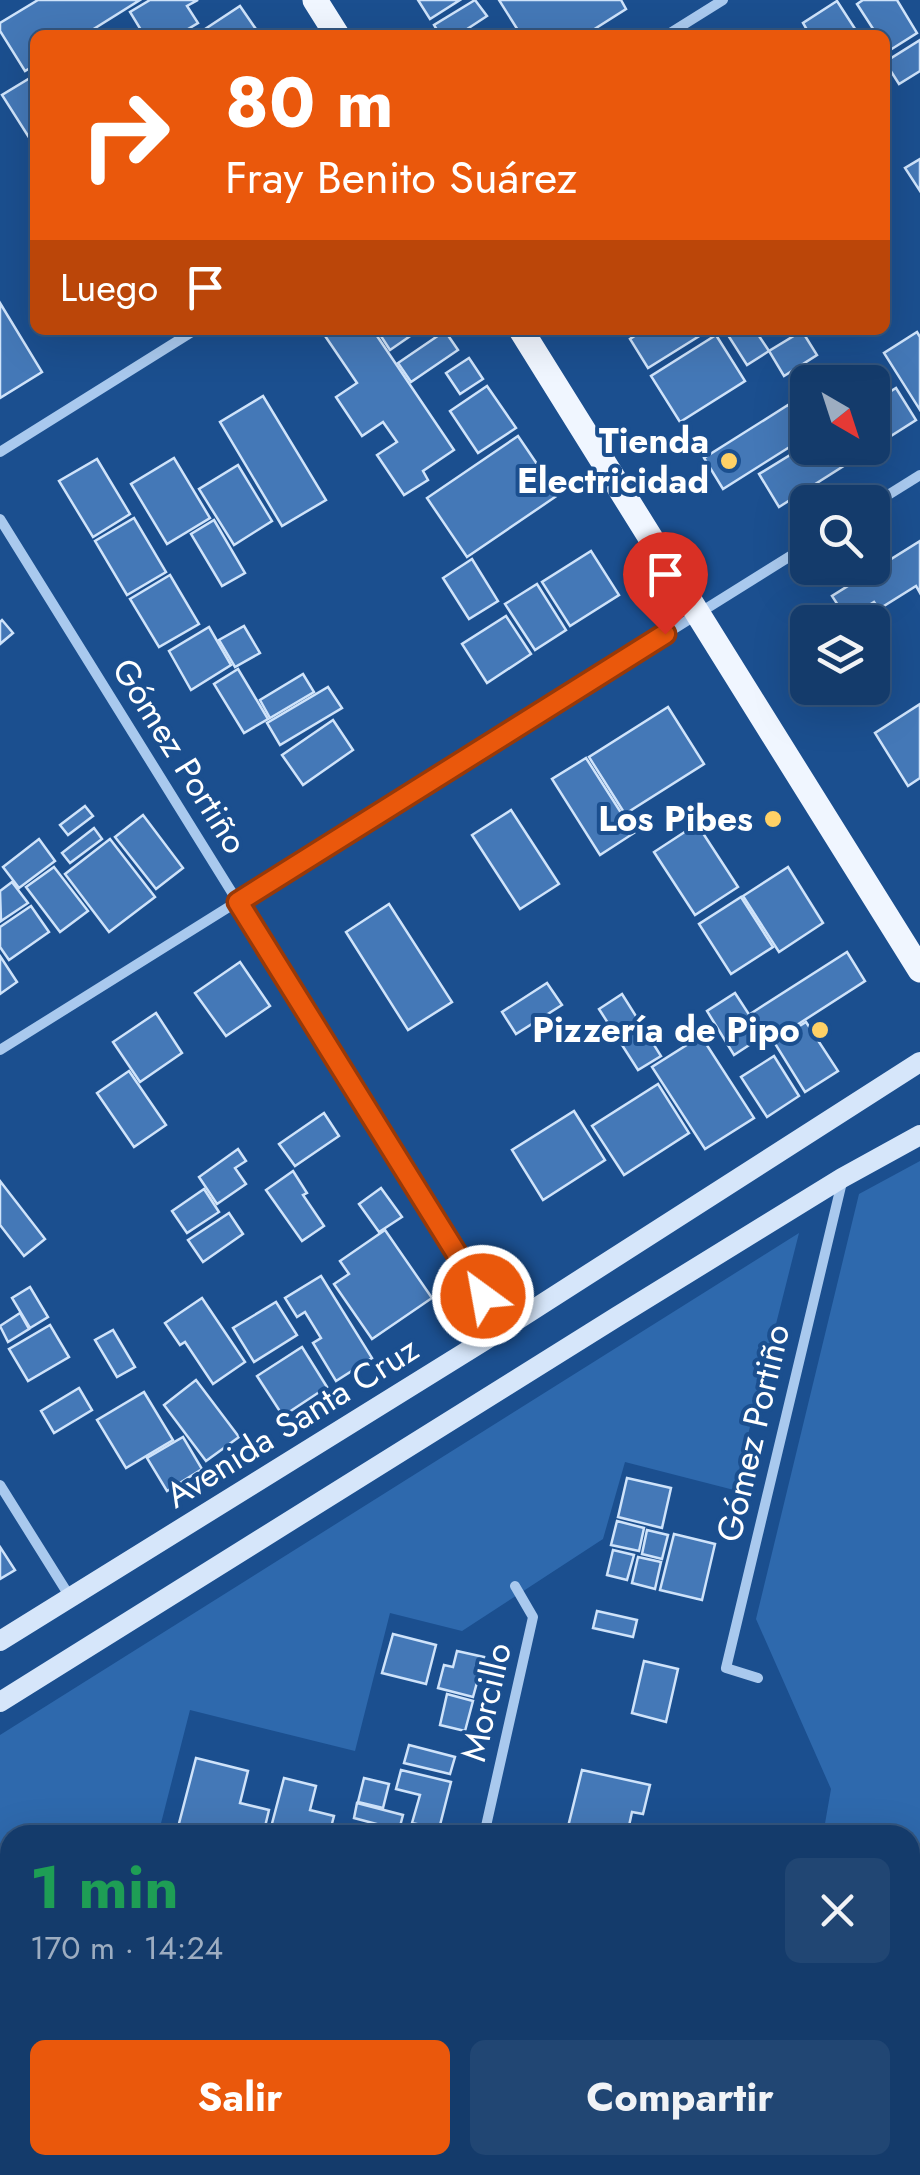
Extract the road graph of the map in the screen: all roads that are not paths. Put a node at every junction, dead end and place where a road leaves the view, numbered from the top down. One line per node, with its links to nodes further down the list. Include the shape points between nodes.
1 (315, 0): 3 (main road)
2 (723, 0): 4 (street)
3 (334, 30)
4 (675, 30)
5 (187, 335): 7 (street)
6 (524, 335): 12 (main road)
7 (0, 452)
8 (920, 475): 9 (street)
9 (890, 493)
10 (0, 519): 13 (street, Gómez Portiño)
11 (790, 556): 12 (street)
12 (698, 614): 13 (street); 14 (main road)
13 (238, 902): 15 (street); 19 (street, Gómez Portiño)
14 (920, 970)
15 (0, 1050)
16 (920, 1062): 19 (main road, Avenida Santa Cruz)
17 (920, 1135): 18 (main road)
18 (842, 1178): 24 (street, Gómez Portiño, via 726,1668); 25 (main road)
19 (503, 1329): 22 (main road, Avenida Santa Cruz)
20 (0, 1485): 22 (street)
21 (515, 1586): 26 (street, Morcillo, via 534,1618)
22 (70, 1598): 23 (main road, Avenida Santa Cruz)
23 (0, 1641)
24 (758, 1678)
25 (0, 1702)
26 (486, 1825)

